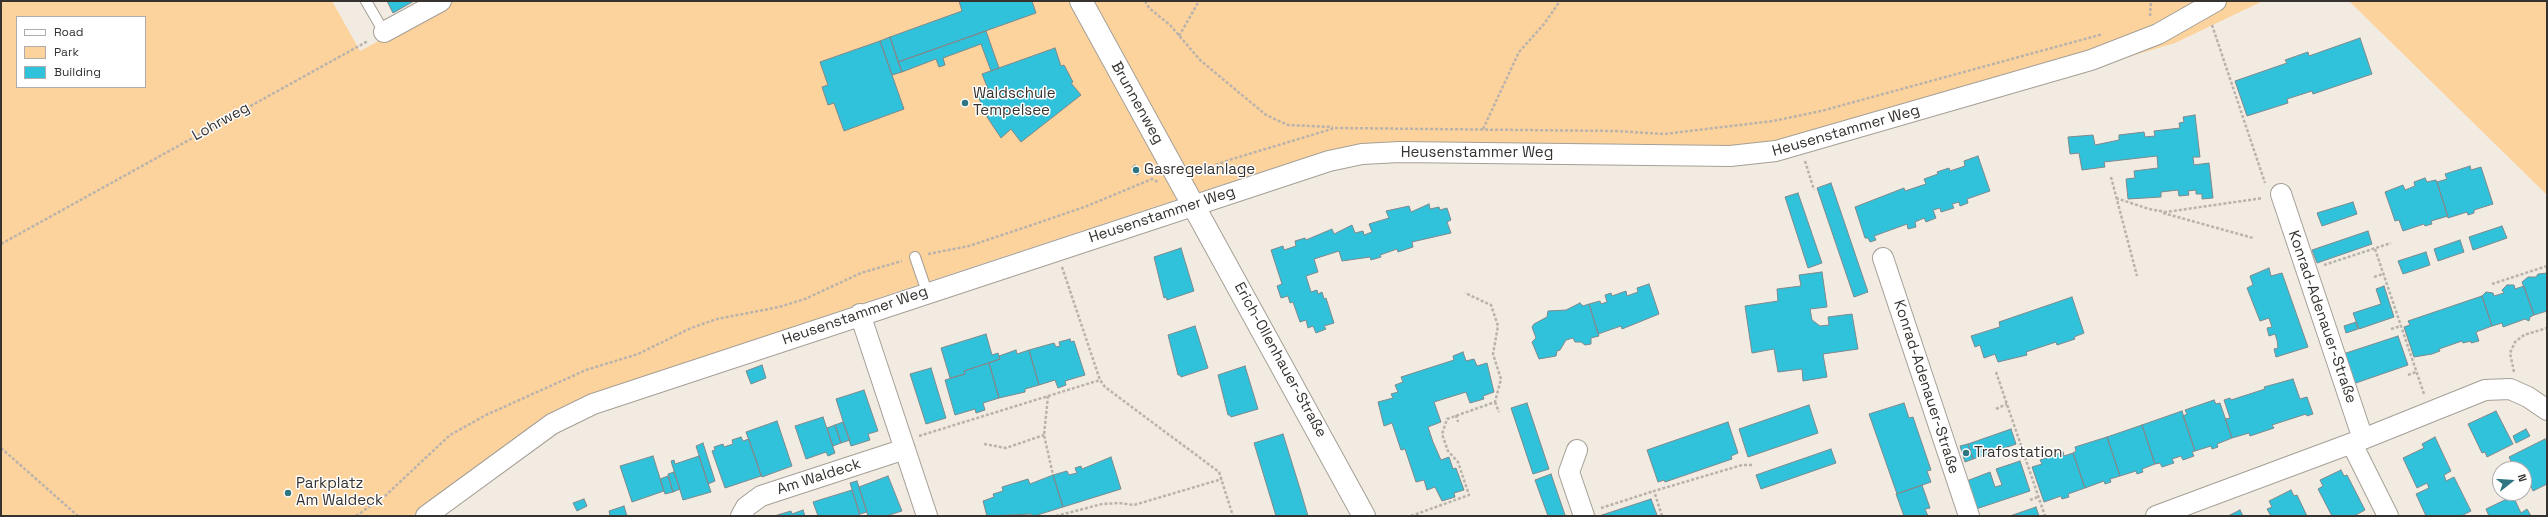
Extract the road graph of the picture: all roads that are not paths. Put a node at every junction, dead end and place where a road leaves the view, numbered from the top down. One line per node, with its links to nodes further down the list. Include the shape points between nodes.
1 (366, 1): 5 (lane)
2 (442, 1): 5 (street)
3 (1081, 1): 7 (street, Brunnenweg)
4 (2208, 6): 7 (street, Heusenstammer Weg, via 2158,34 2098,58 1800,146 1762,154 1362,154 1306,167)
5 (384, 32)
6 (2276, 196): 13 (street, Konrad-Adenauer-Straße, via 2307,271)
7 (1194, 204): 10 (street, Heusenstammer Weg); 21 (street, Erich-Ollenhauer-Straße)
8 (915, 257): 10 (lane)
9 (1883, 258): 22 (street, Konrad-Adenauer-Straße)
10 (927, 292): 11 (street, Heusenstammer Weg)
11 (860, 314): 14 (street); 18 (street, Heusenstammer Weg, via 575,412 543,430)
12 (2547, 410): 13 (street, via 2520,393 2498,388 2485,390)
13 (2358, 442): 16 (street); 24 (street, Konrad-Adenauer-Straße)
14 (903, 445): 19 (street, Am Waldeck, via 761,496 746,507); 20 (street)
15 (1577, 450): 17 (street, via 1569,472)
16 (2189, 511): 23 (street)
17 (1584, 515)
18 (426, 516)
19 (741, 516)
20 (927, 516)
21 (1364, 516)
22 (1969, 516)
23 (2156, 516)
24 (2388, 516)

